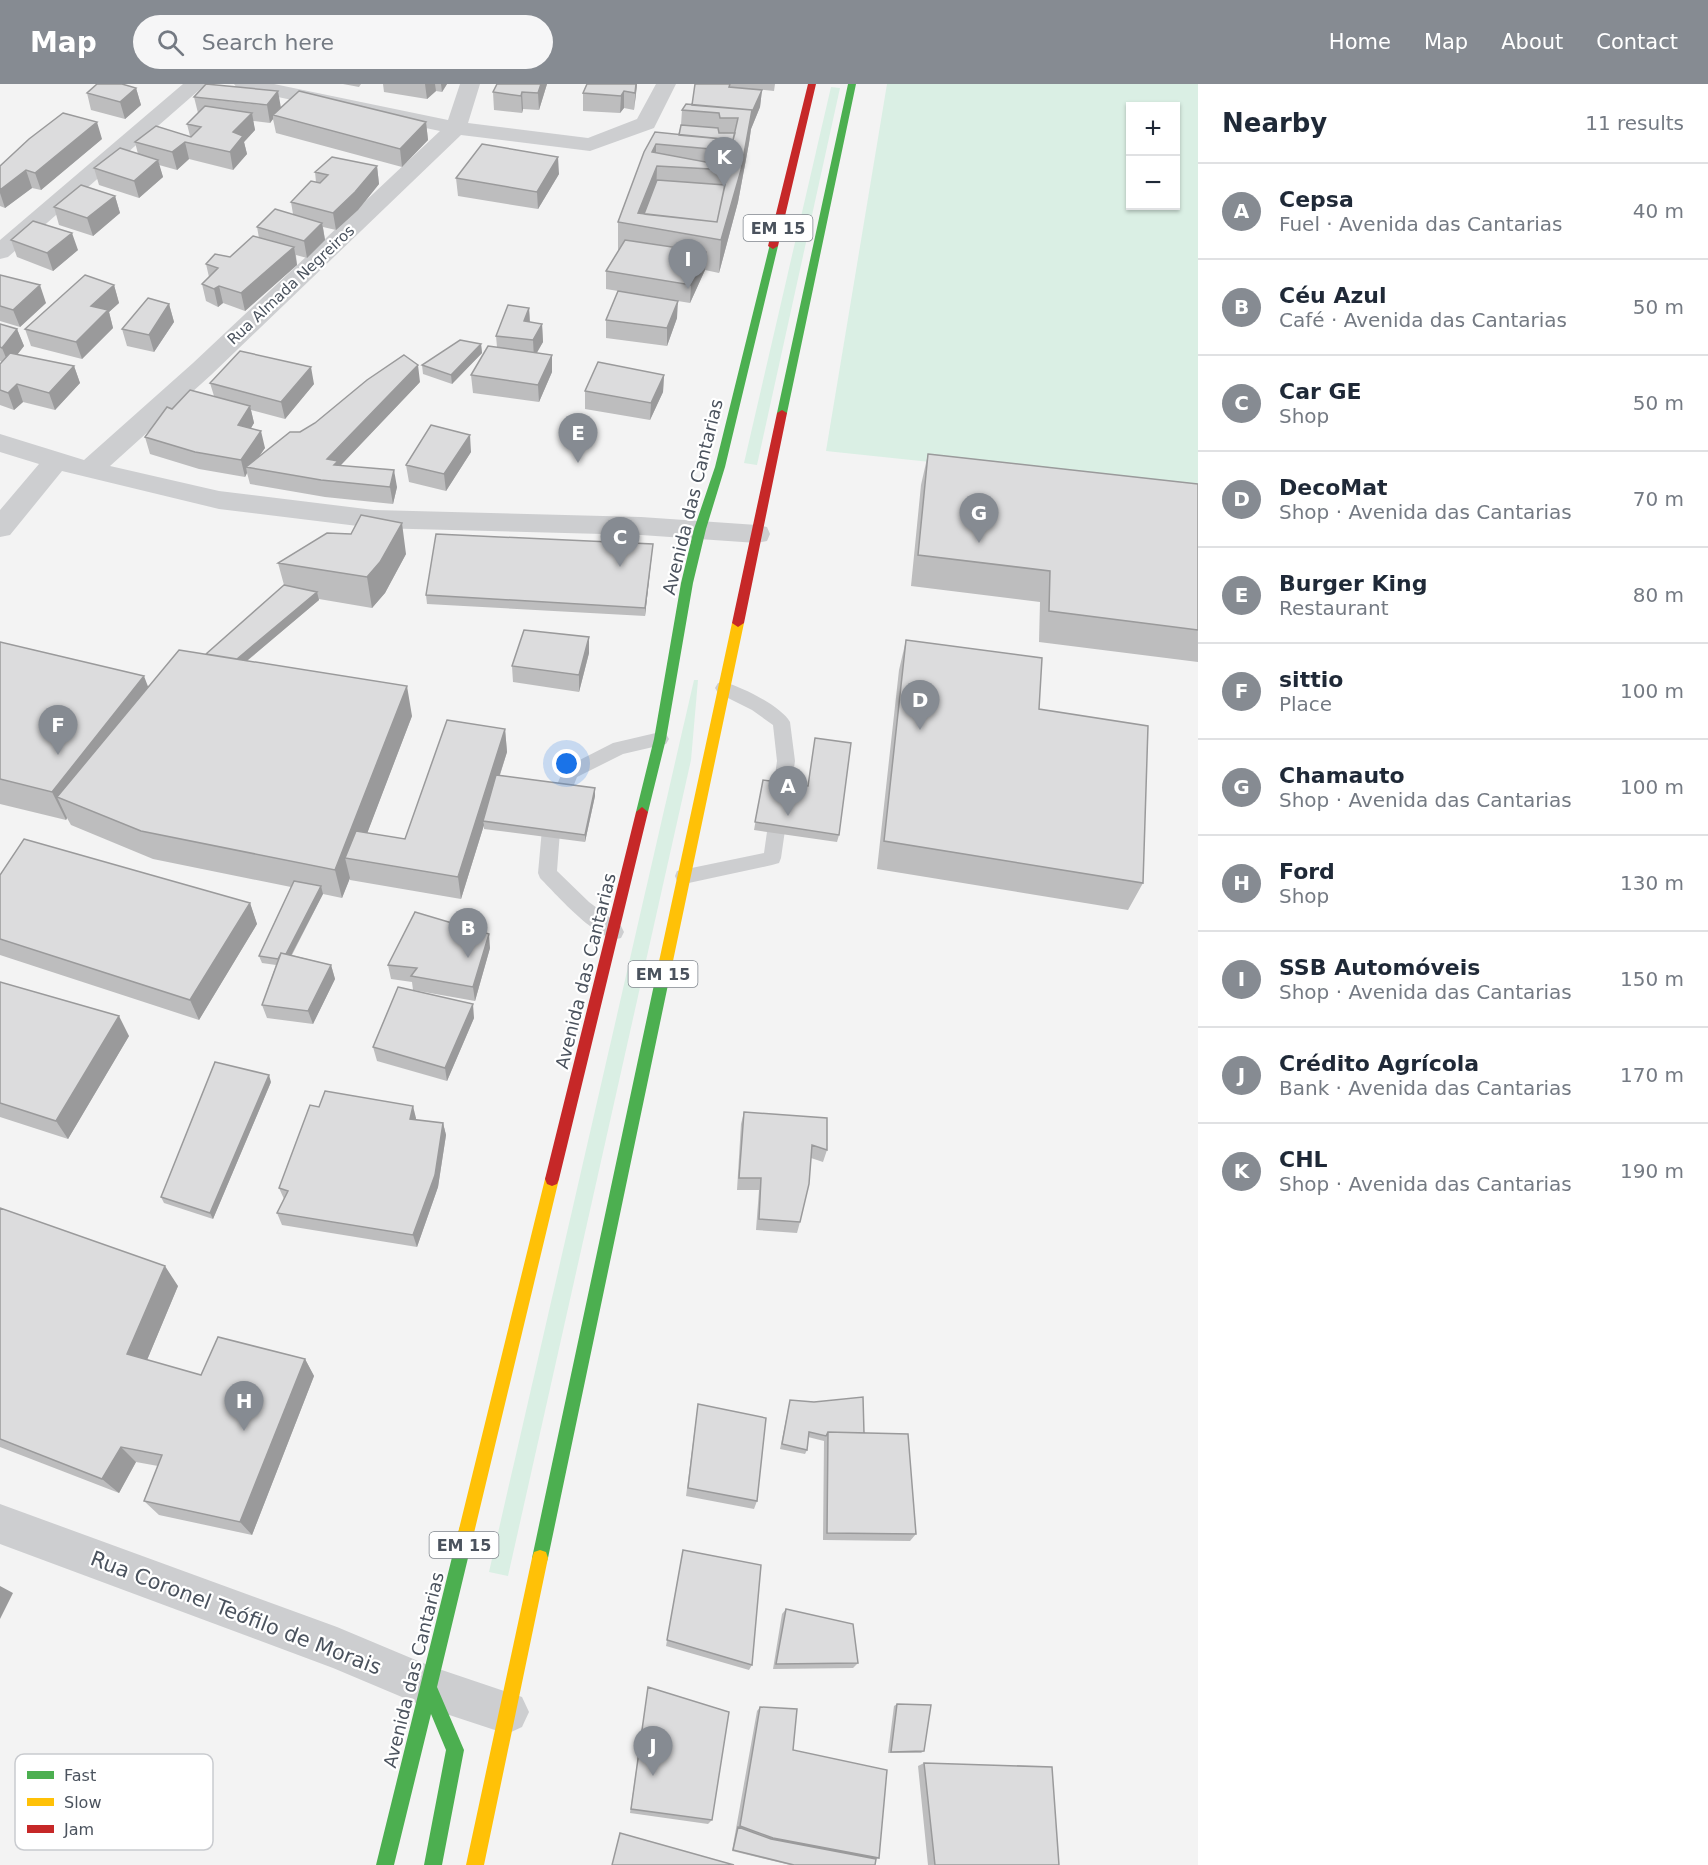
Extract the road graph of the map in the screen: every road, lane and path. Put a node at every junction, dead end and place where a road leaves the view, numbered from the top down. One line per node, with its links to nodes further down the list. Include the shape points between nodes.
1 (196, 84): 8 (street)
2 (244, 84): 7 (street)
3 (470, 84): 7 (street, Rua Almada Negreiros)
4 (666, 84): 7 (street, via 646,123 590,145)
5 (812, 84): 13 (main road, Avenida das Cantarias / EM 15, via 720,467)
6 (852, 84): 14 (main road, EM 15)
7 (456, 128): 11 (street, Rua Almada Negreiros, via 202,369)
8 (0, 252)
9 (0, 443): 10 (street)
10 (56, 461): 11 (street); 12 (street)
11 (89, 470): 13 (street, via 219,500 374,519)
12 (0, 528)
13 (700, 529): 14 (street); 16 (main road, Avenida das Cantarias / EM 15)
14 (757, 534): 15 (main road, EM 15)
15 (724, 687): 17 (main road, EM 15); 17 (lane, via 781,722 786,761 772,858)
16 (660, 739): 18 (main road, Avenida das Cantarias / EM 15); 18 (lane, via 619,748 570,772 552,818 547,873 582,908)
17 (684, 876): 21 (main road, EM 15)
18 (614, 932): 20 (main road, Avenida das Cantarias / EM 15)
19 (0, 1524): 20 (street, Rua Coronel Teófilo de Morais, via 337,1648)
20 (428, 1687): 21 (street, Rua Coronel Teófilo de Morais); 22 (main road, Avenida das Cantarias / EM 15); 23 (main road, via 455,1750)
21 (507, 1712): 24 (main road, EM 15)
22 (385, 1865)
23 (433, 1865)
24 (475, 1865)

